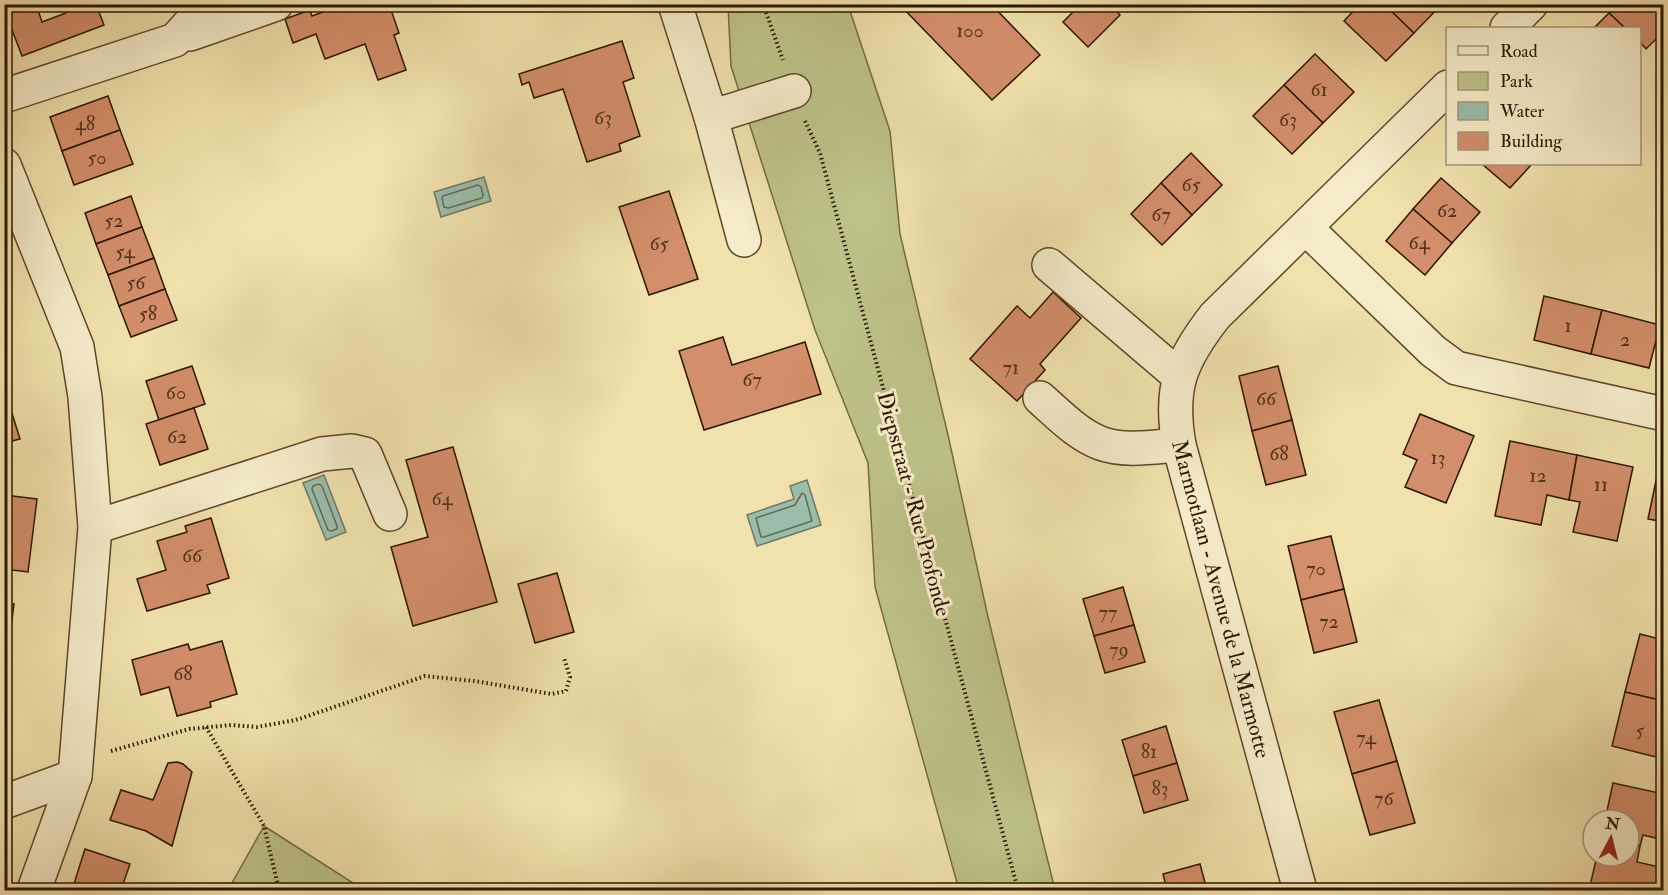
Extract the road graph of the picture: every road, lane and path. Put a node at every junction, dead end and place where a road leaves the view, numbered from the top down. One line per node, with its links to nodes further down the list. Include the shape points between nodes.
1 (214, 4): 6 (street, via 203,9)
2 (276, 4): 6 (street)
3 (675, 4): 10 (street)
4 (1531, 4): 5 (street)
5 (1508, 27)
6 (174, 40): 8 (street)
7 (1446, 89): 12 (street, Marmotlaan - Avenue de la Marmotte)
8 (4, 96)
9 (799, 105): 10 (street); 28 (path, Diepstraat - Rue Profonde, via 820,153)
10 (711, 117): 14 (street)
11 (4, 165): 13 (street)
12 (1306, 228): 16 (street, Marmotlaan - Avenue de la Marmotte, via 1215,316 1197,339); 18 (street, via 1433,351 1456,368)
13 (17, 230): 21 (street, via 77,347)
14 (744, 240)
15 (1049, 265): 16 (street)
16 (1179, 376): 19 (street, Marmotlaan - Avenue de la Marmotte, via 1175,422)
17 (1040, 398): 19 (street, via 1100,443 1136,448)
18 (1664, 414)
19 (1179, 446): 29 (street, Marmotlaan - Avenue de la Marmotte)
20 (390, 514): 21 (street, via 365,454 352,451 322,454)
21 (95, 527): 24 (street)
22 (564, 658): 23 (path, via 570,677 566,691 552,694 425,676 296,720 257,727)
23 (206, 727): 24 (path, via 189,729); 27 (path, via 264,826)
24 (76, 768): 25 (street); 26 (street)
25 (4, 802)
26 (34, 891)
27 (279, 891)
28 (1018, 891)
29 (1300, 891)

